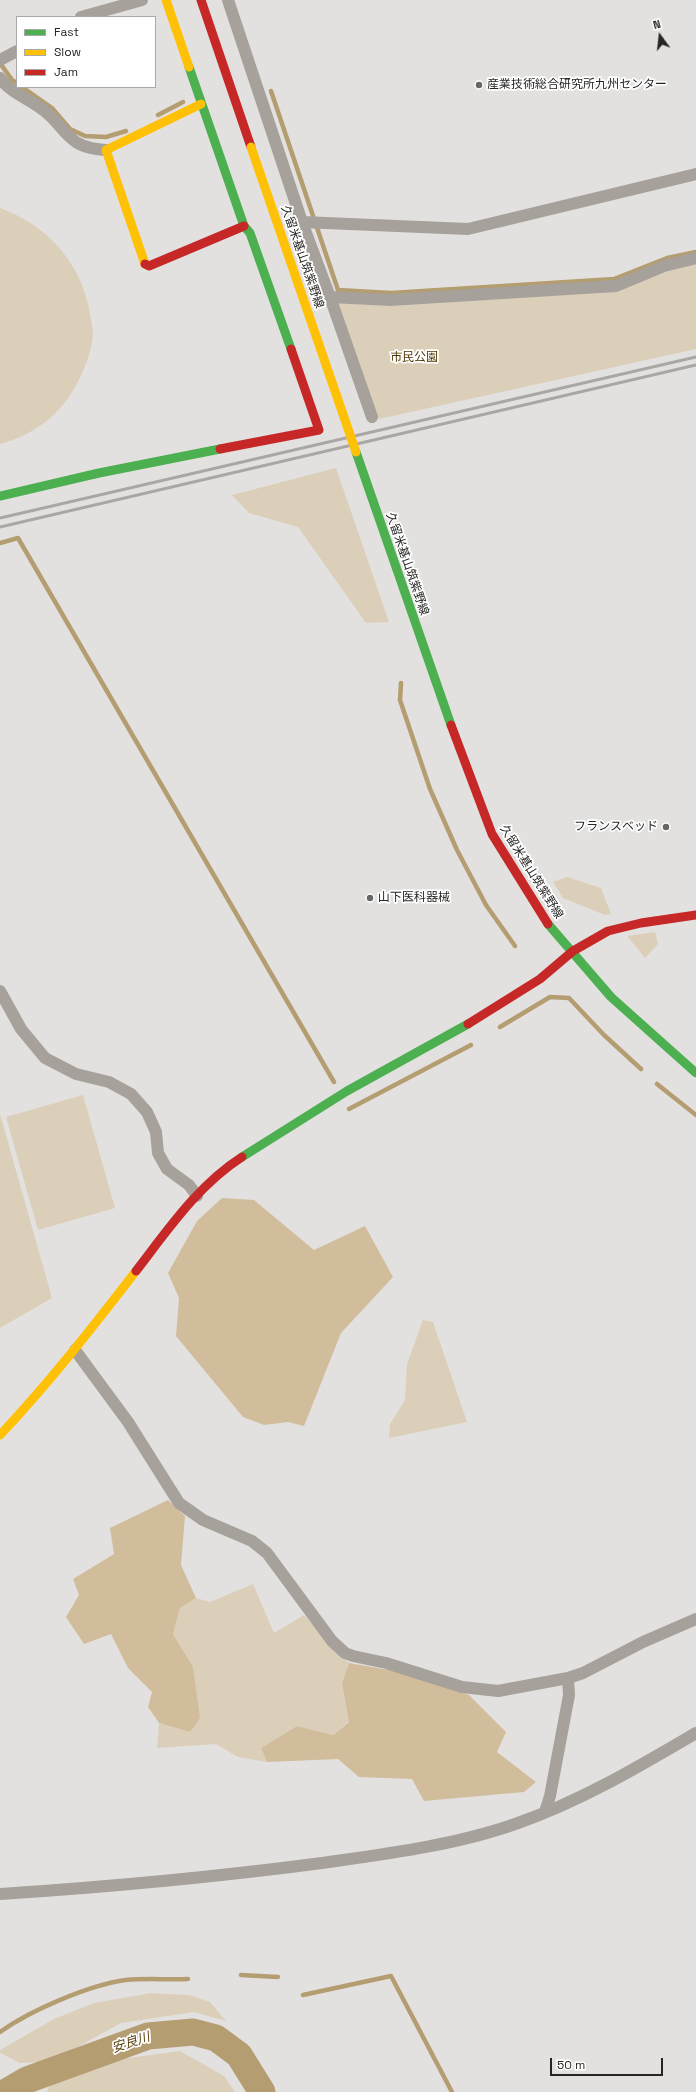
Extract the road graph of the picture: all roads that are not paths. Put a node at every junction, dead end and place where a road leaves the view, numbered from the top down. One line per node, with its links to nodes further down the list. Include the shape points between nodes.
1 (142, 0): 5 (street)
2 (166, 0): 10 (street)
3 (201, 0): 20 (street, 久留米基山筑紫野線, bridge, via 462,758 492,834 548,924)
4 (228, 0): 13 (street)
5 (128, 2): 6 (street)
6 (84, 16)
7 (16, 52): 8 (street)
8 (1, 60)
9 (0, 78): 11 (street, via 48,113 66,135 77,143 88,148)
10 (201, 104): 11 (street); 14 (street)
11 (106, 150): 14 (street, via 143,262 149,266)
12 (696, 174): 13 (street, via 468,229)
13 (302, 222): 16 (street)
14 (244, 226): 18 (street, via 250,233 319,430 99,472)
15 (696, 258): 16 (street, via 664,266 616,286 391,300)
16 (330, 297): 17 (street)
17 (372, 417)
18 (0, 496)
19 (696, 915): 20 (street, via 608,931)
20 (573, 951): 22 (street, 久留米基山筑紫野線, via 611,997); 23 (street, via 533,983 347,1091 228,1166)
21 (0, 991): 23 (street, via 21,1030 45,1058 76,1074 109,1082 131,1094 147,1112 156,1132 158,1153 167,1169 189,1185)
22 (696, 1073)
23 (197, 1196): 24 (street, via 180,1213)
24 (75, 1350): 25 (street); 27 (street, via 128,1422 179,1503 203,1520 252,1541 267,1553 332,1640 345,1653 482,1691 498,1691)
25 (0, 1435)
26 (696, 1619): 27 (street)
27 (568, 1678): 29 (street, via 569,1695)
28 (696, 1733): 29 (street, via 602,1788)
29 (545, 1812): 30 (street, via 491,1832 345,1860 94,1888)
30 (0, 1894)

